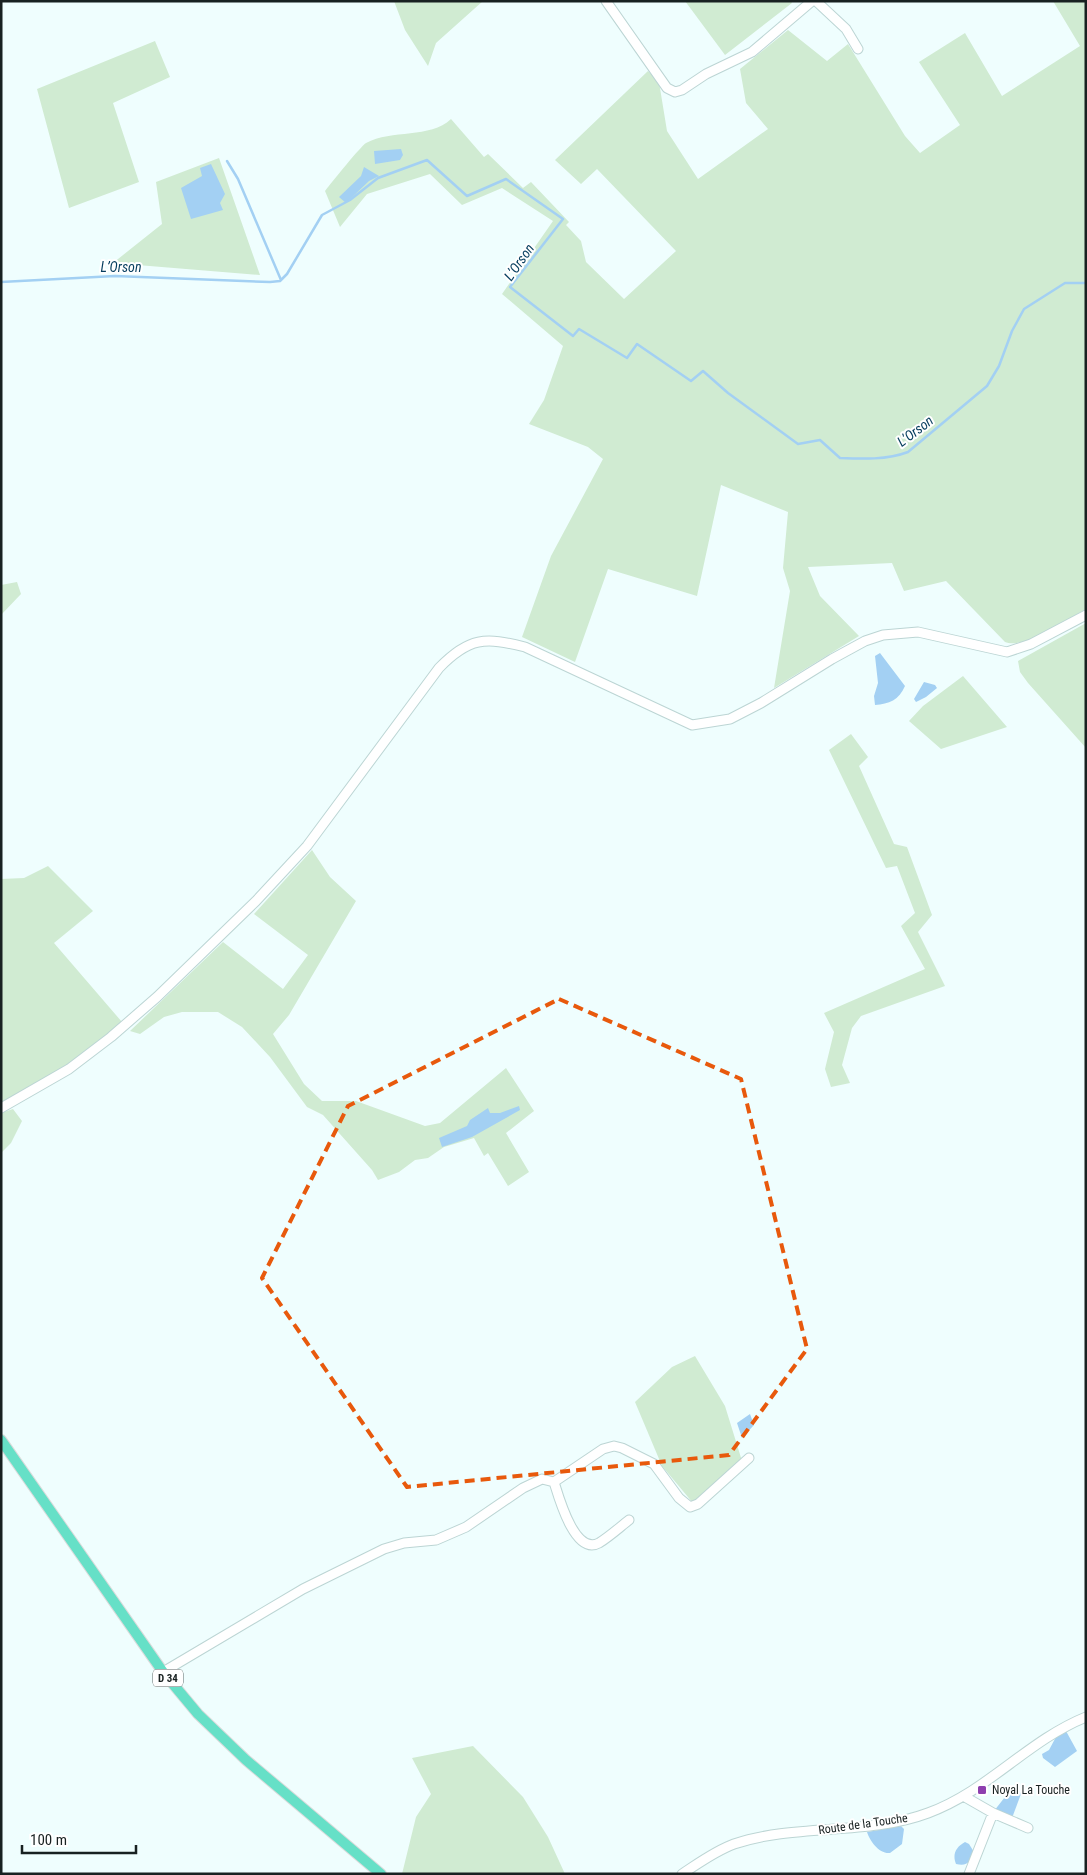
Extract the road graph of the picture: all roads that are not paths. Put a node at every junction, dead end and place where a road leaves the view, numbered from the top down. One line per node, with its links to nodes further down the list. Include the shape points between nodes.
1 (606, 1): 2 (street, via 667,88 675,92 752,52)
2 (812, 1)
3 (816, 1): 4 (street, via 846,29)
4 (858, 49)
5 (1086, 615): 6 (street, via 1031,644 1008,652 918,632 883,635 832,659 730,720 692,725 525,646 497,640 464,646 439,668 307,846 225,932 111,1038 69,1069)
6 (1, 1108)
7 (1, 1440): 11 (main road, D 34)
8 (749, 1458): 9 (street, via 690,1508 654,1464 614,1446 603,1449)
9 (554, 1482): 10 (street, via 564,1513 580,1542 597,1544); 11 (street, via 542,1480 523,1488 466,1527 436,1540 404,1543 384,1549 304,1589)
10 (630, 1520)
11 (163, 1672): 16 (main road, D 34, via 222,1739)
12 (1086, 1717): 13 (street, Route de la Touche, via 1050,1733)
13 (965, 1797): 14 (street); 17 (street, Route de la Touche, via 928,1814 896,1821 734,1844)
14 (993, 1813): 15 (street); 18 (street)
15 (1028, 1828)
16 (381, 1874)
17 (682, 1874)
18 (969, 1874)

